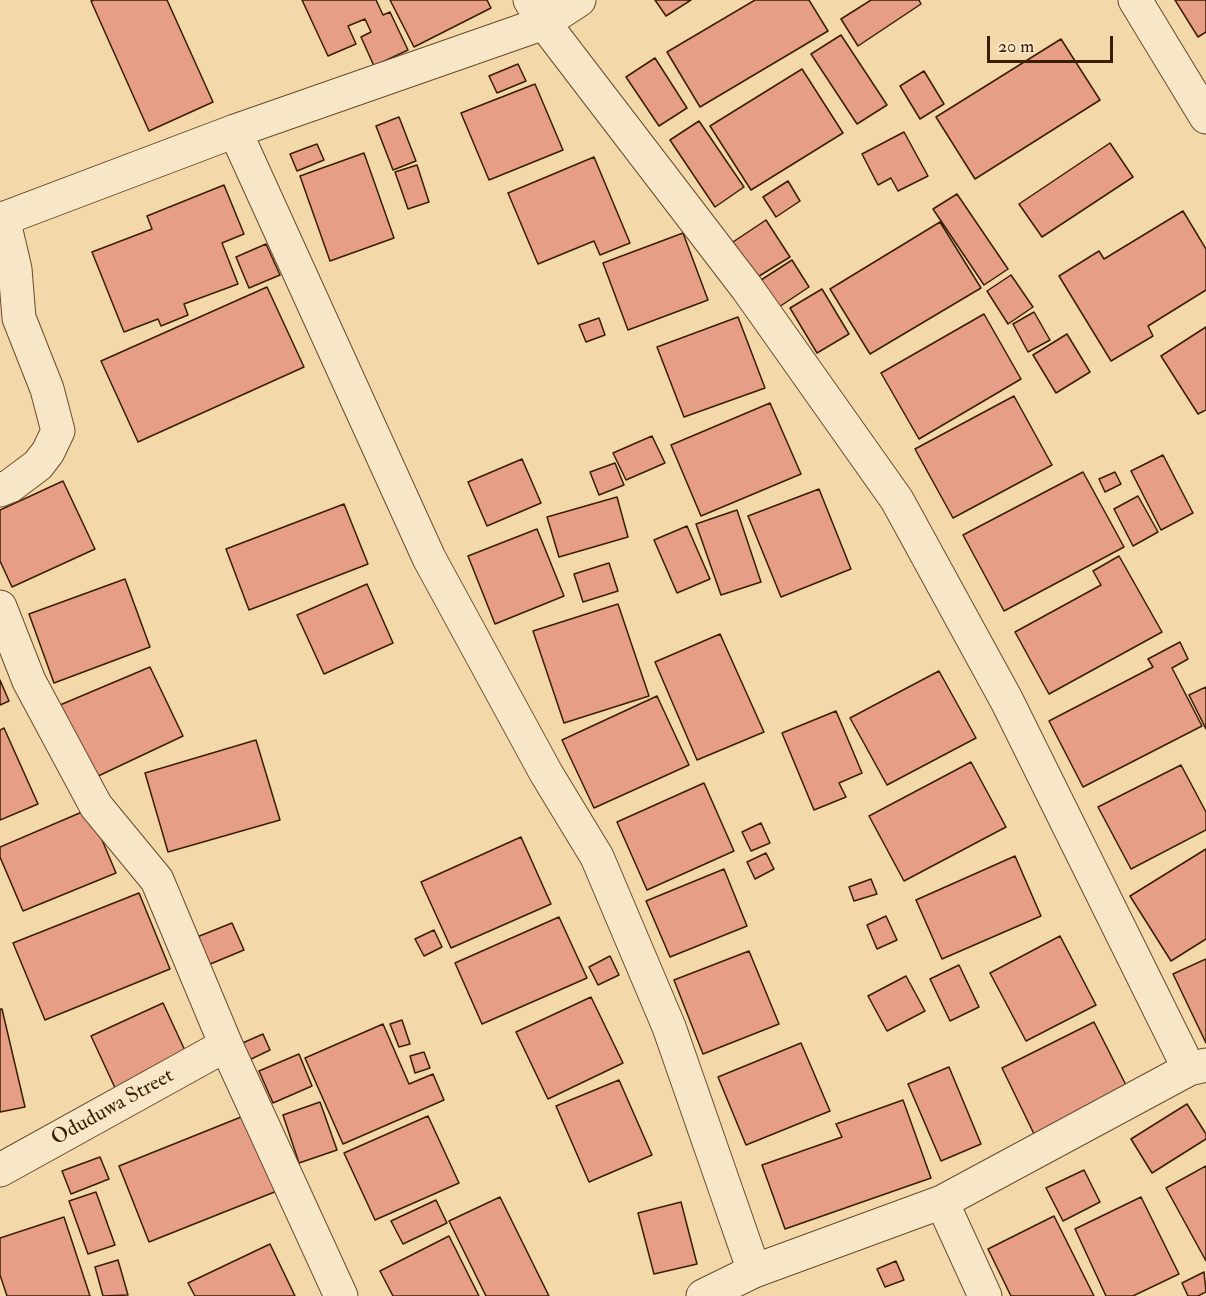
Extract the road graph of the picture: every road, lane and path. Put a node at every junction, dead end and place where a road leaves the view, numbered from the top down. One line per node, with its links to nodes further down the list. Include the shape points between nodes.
1 (579, 0): 3 (street)
2 (1135, 0): 4 (street)
3 (537, 12): 5 (street); 10 (street, via 747,288 897,500 1007,700)
4 (1206, 117)
5 (235, 131): 6 (street); 13 (street, via 429,558 546,773 597,857 669,1027)
6 (2, 219): 7 (street, via 15,269 19,318 47,389 58,431 38,465)
7 (0, 490)
8 (0, 607): 9 (street, via 29,681 96,806 157,880)
9 (226, 1046): 11 (street, Oduduwa Street); 14 (street)
10 (1198, 1067): 12 (street)
11 (0, 1170)
12 (942, 1202): 13 (street); 16 (street)
13 (754, 1271): 15 (street)
14 (341, 1296)
15 (703, 1296)
16 (985, 1296)

